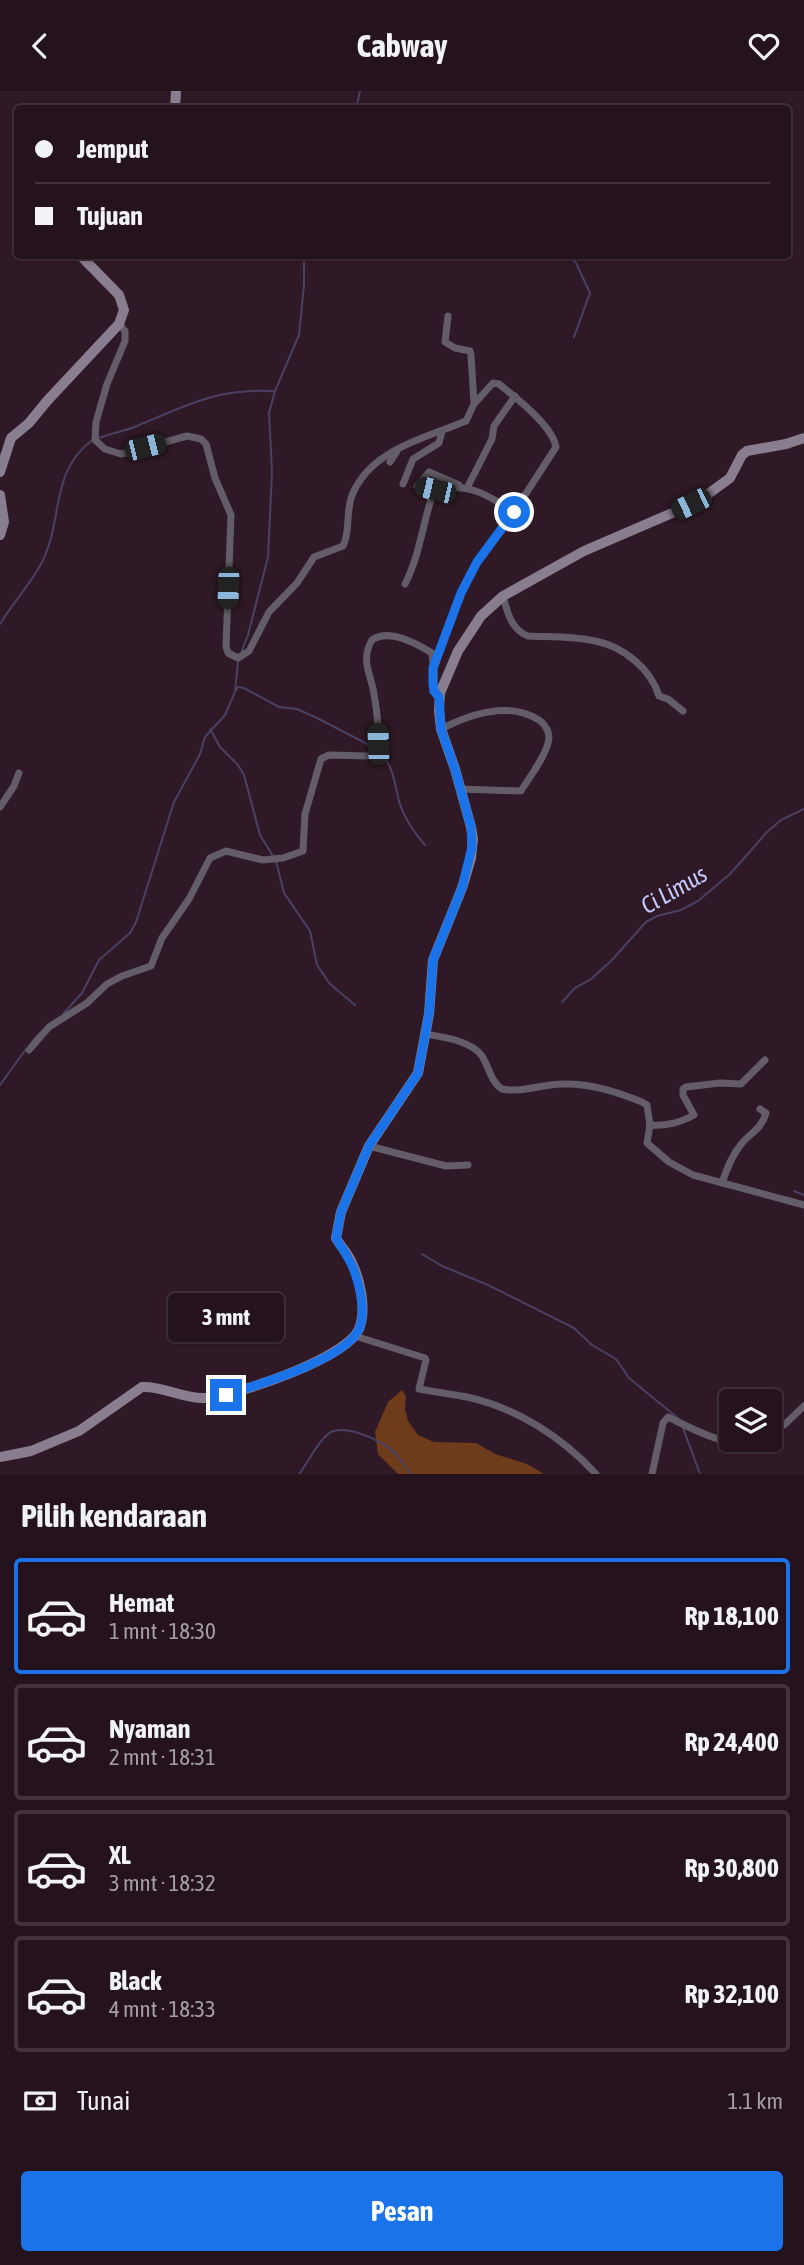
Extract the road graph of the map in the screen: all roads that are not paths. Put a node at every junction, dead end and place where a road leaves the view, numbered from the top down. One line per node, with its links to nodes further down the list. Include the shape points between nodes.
1 (84, 259): 3 (street, via 119,295 124,310)
2 (448, 316): 5 (street, via 445,341 470,351)
3 (120, 324): 8 (street, via 125,341 107,384 95,440 121,454 187,436 206,444 231,515 226,646 238,658 249,651 270,612 314,557 343,546 353,492 365,474); 10 (street, via 11,438)
4 (514, 396): 5 (street, via 493,383); 12 (street); 15 (street, via 551,435 556,447)
5 (474, 404): 6 (street, via 466,421)
6 (442, 431): 8 (street); 11 (street, via 439,443 413,459)
7 (804, 438): 18 (street, via 747,451 730,478 704,497 584,551)
8 (399, 447): 9 (street)
9 (390, 462)
10 (0, 472)
11 (403, 484)
12 (464, 487): 13 (street); 13 (street, via 429,472 417,485); 15 (street)
13 (435, 490): 17 (street)
14 (0, 495): 16 (street, via 4,522)
15 (514, 512): 19 (street, via 477,562)
16 (0, 535)
17 (405, 584)
18 (503, 596): 20 (street, via 470,629); 21 (street, via 518,631 528,636 597,641 611,647 649,674 659,696)
19 (433, 668): 20 (street, via 434,691); 27 (street, via 432,653 415,644 389,635 372,640 366,667 374,692 377,749 369,756 321,759 305,814 303,851 264,860 226,851 210,858 162,938 151,966 107,984 49,1027)
20 (439, 697): 22 (street)
21 (683, 711)
22 (441, 729): 24 (street); 24 (street, via 497,711 533,716 544,723 548,733 548,743 522,791)
23 (19, 773): 25 (street)
24 (460, 789): 26 (street, via 472,847 462,888 433,960)
25 (0, 807)
26 (426, 1034): 30 (street, via 477,1050 502,1089 564,1084 608,1090 647,1105); 31 (street, via 418,1073)
27 (29, 1050)
28 (765, 1060): 30 (street, via 741,1084 686,1087 683,1095 694,1115 666,1126)
29 (760, 1109): 33 (street, via 766,1113 763,1122 738,1148)
30 (650, 1125): 33 (street, via 648,1143 669,1162 692,1175)
31 (369, 1146): 32 (street, via 446,1166); 35 (street, via 336,1235 351,1262 361,1299 362,1319)
32 (468, 1165)
33 (722, 1183): 34 (street)
34 (804, 1205)
35 (355, 1336): 39 (street, via 312,1364 226,1395 193,1397 142,1387 79,1431 31,1451); 40 (street, via 425,1358 419,1389 467,1397 514,1412 568,1447)
36 (804, 1406): 37 (street)
37 (782, 1426)
38 (719, 1439): 41 (street, via 668,1417)
39 (0, 1457)
40 (596, 1474)
41 (652, 1474)

